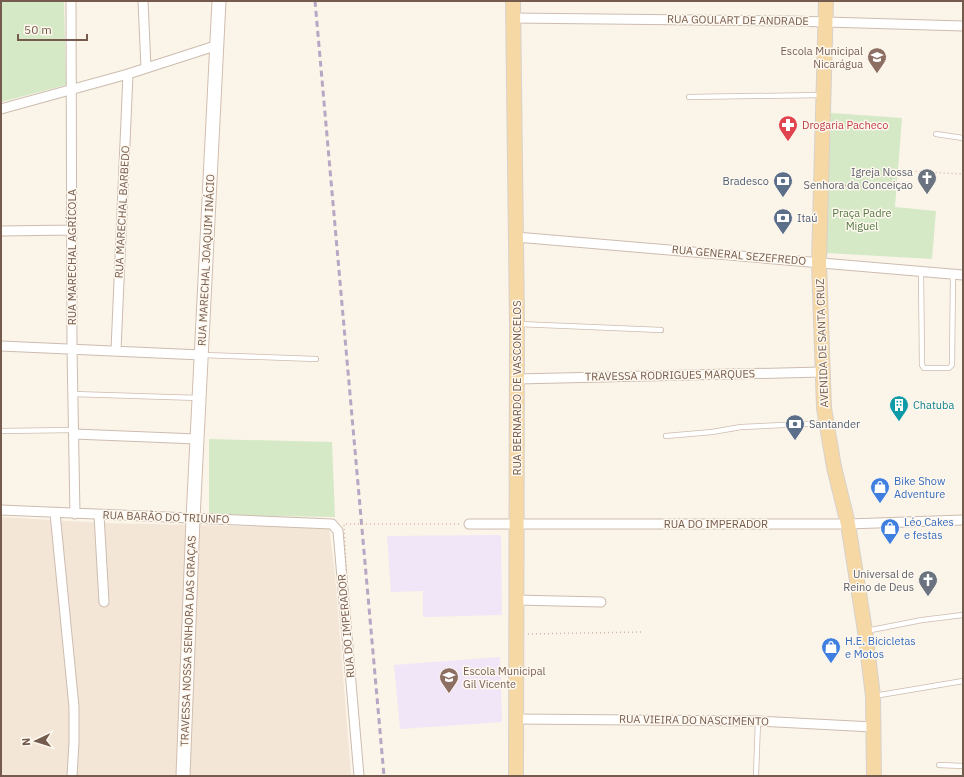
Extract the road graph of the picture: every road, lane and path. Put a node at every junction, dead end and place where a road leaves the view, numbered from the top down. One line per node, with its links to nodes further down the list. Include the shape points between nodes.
1 (71, 1): 12 (street, RUA MARECHAL AGRÍCOLA)
2 (144, 1): 10 (street)
3 (219, 1): 9 (street, RUA MARECHAL JOAQUIM INÁCIO)
4 (513, 1): 6 (main road, RUA BERNARDO DE VASCONCELOS)
5 (826, 1): 7 (main road, AVENIDA DE SANTA CRUZ)
6 (512, 18): 7 (street, RUA GOULART DE ANDRADE); 22 (main road, RUA BERNARDO DE VASCONCELOS)
7 (826, 22): 8 (street, RUA GOULART DE ANDRADE); 13 (main road, AVENIDA DE SANTA CRUZ)
8 (963, 26)
9 (218, 45): 10 (street); 32 (street, RUA MARECHAL JOAQUIM INÁCIO)
10 (146, 68): 11 (street)
11 (128, 74): 12 (street); 31 (street, RUA MARECHAL BARBEDO)
12 (72, 89): 15 (street); 20 (street, RUA MARECHAL AGRÍCOLA)
13 (824, 95): 14 (lane); 19 (main road, AVENIDA DE SANTA CRUZ)
14 (689, 97)
15 (1, 109)
16 (936, 134): 17 (lane)
17 (963, 138)
18 (963, 174): 19 (path, via 892,170 890,189)
19 (821, 183): 23 (main road, AVENIDA DE SANTA CRUZ)
20 (72, 230): 21 (street); 30 (street, RUA MARECHAL AGRÍCOLA)
21 (1, 231)
22 (516, 237): 23 (street, RUA GENERAL SEZEFREDO); 27 (main road, RUA BERNARDO DE VASCONCELOS)
23 (819, 262): 24 (street, RUA GENERAL SEZEFREDO); 34 (main road, AVENIDA DE SANTA CRUZ)
24 (921, 272): 25 (street, RUA GENERAL SEZEFREDO); 25 (lane, via 922,365 924,368 932,369 952,366)
25 (953, 274): 26 (street, RUA GENERAL SEZEFREDO)
26 (963, 275)
27 (517, 324): 28 (lane); 35 (main road, RUA BERNARDO DE VASCONCELOS)
28 (661, 330)
29 (1, 346): 30 (street)
30 (72, 349): 31 (street); 36 (street, RUA MARECHAL AGRÍCOLA)
31 (116, 350): 32 (street)
32 (201, 354): 33 (lane); 37 (street, RUA MARECHAL JOAQUIM INÁCIO)
33 (316, 358)
34 (822, 372): 35 (street, TRAVESSA RODRIGUES MARQUES); 38 (main road, AVENIDA DE SANTA CRUZ)
35 (517, 379): 51 (main road, RUA BERNARDO DE VASCONCELOS)
36 (73, 394): 37 (lane); 40 (street, RUA MARECHAL AGRÍCOLA)
37 (199, 398): 42 (street, RUA MARECHAL JOAQUIM INÁCIO)
38 (826, 423): 41 (lane, via 741,427); 52 (main road, AVENIDA DE SANTA CRUZ)
39 (1, 431): 40 (lane)
40 (74, 432): 42 (street); 45 (street, RUA MARECHAL AGRÍCOLA)
41 (666, 436)
42 (197, 439): 47 (street, RUA MARECHAL JOAQUIM INÁCIO)
43 (1, 510): 44 (street, RUA BARÃO DO TRIUNFO)
44 (55, 513): 45 (street, RUA BARÃO DO TRIUNFO); 69 (street, via 74,707)
45 (75, 514): 46 (street, RUA BARÃO DO TRIUNFO)
46 (99, 514): 47 (street, RUA BARÃO DO TRIUNFO); 54 (street)
47 (193, 519): 49 (street, RUA BARÃO DO TRIUNFO); 68 (street, TRAVESSA NOSSA SENHORA DAS GRAÇAS)
48 (963, 520): 52 (street, RUA DO IMPERADOR)
49 (332, 524): 70 (street, RUA DO IMPERADOR, via 338,531)
50 (465, 524): 51 (street, RUA DO IMPERADOR); 56 (path, bridge, via 344,524)
51 (517, 524): 52 (street, RUA DO IMPERADOR); 53 (main road, RUA BERNARDO DE VASCONCELOS)
52 (848, 524): 58 (main road, AVENIDA DE SANTA CRUZ)
53 (516, 600): 55 (street); 60 (main road, RUA BERNARDO DE VASCONCELOS)
54 (104, 602)
55 (601, 602)
56 (348, 614)
57 (963, 615): 58 (lane)
58 (865, 631): 62 (main road, AVENIDA DE SANTA CRUZ)
59 (641, 632): 60 (path)
60 (516, 635): 64 (main road, RUA BERNARDO DE VASCONCELOS)
61 (963, 681): 62 (lane)
62 (873, 696): 65 (main road, AVENIDA DE SANTA CRUZ)
63 (758, 721): 64 (street, RUA VIEIRA DO NASCIMENTO); 65 (street, RUA VIEIRA DO NASCIMENTO); 72 (lane)
64 (516, 723): 71 (main road, RUA BERNARDO DE VASCONCELOS)
65 (873, 726): 73 (main road, AVENIDA DE SANTA CRUZ)
66 (939, 765): 67 (lane)
67 (963, 766)
68 (184, 770)
69 (72, 776)
70 (359, 776)
71 (516, 776)
72 (756, 776)
73 (874, 776)

